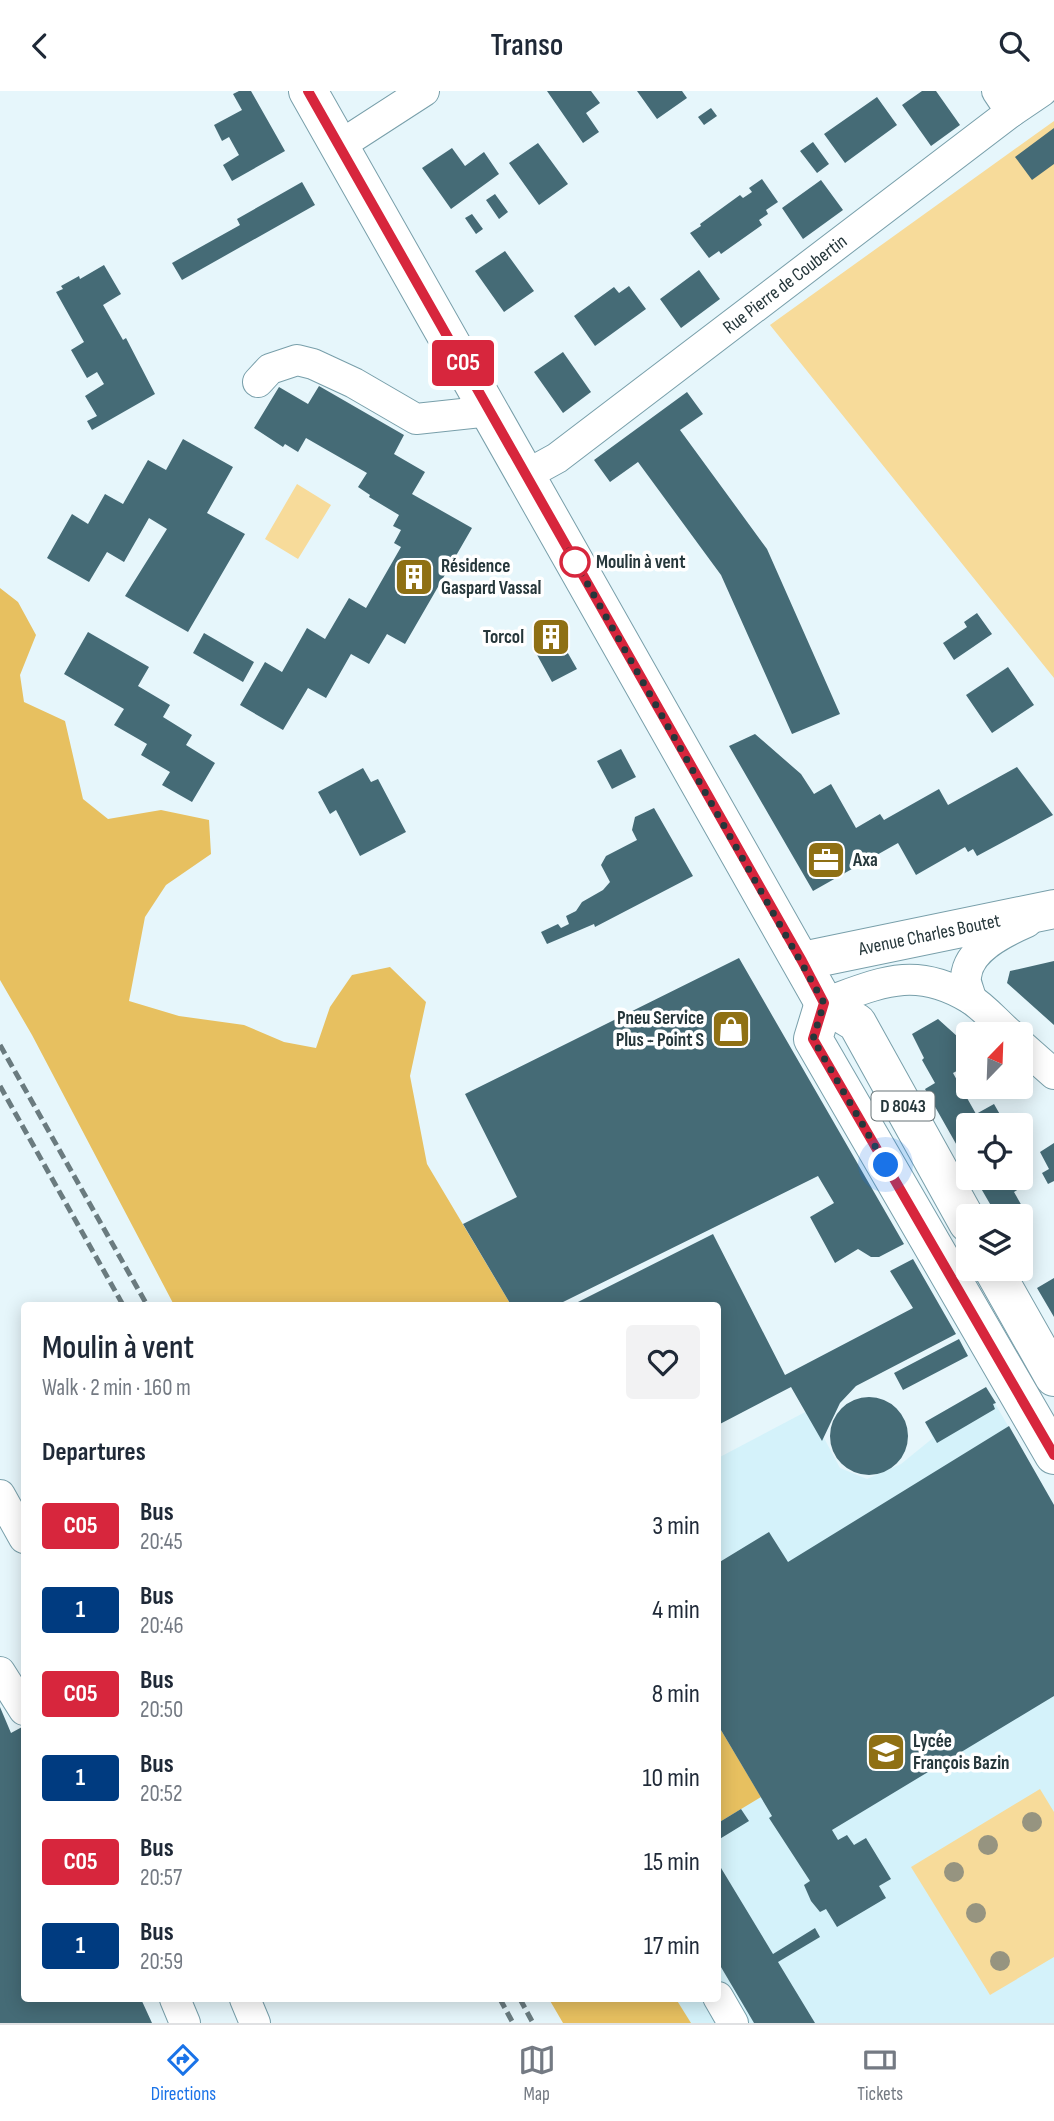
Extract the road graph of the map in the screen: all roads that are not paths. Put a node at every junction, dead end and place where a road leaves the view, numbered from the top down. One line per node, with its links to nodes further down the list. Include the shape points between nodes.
1 (308, 91): 5 (main road)
2 (424, 91): 5 (street)
3 (1042, 91): 4 (street, Rue Pierre de Coubertin)
4 (1004, 101): 8 (street, Rue Pierre de Coubertin, via 557,458)
5 (339, 146): 7 (main road)
6 (258, 382): 7 (street, via 270,369 297,360 354,383 416,419)
7 (490, 411): 8 (main road)
8 (526, 475): 10 (main road)
9 (1054, 910): 10 (main road, Avenue Charles Boutet); 11 (street, via 1010,929 974,957 966,977)
10 (802, 961): 12 (main road)
11 (971, 999): 12 (street, via 939,984 908,978); 13 (street)
12 (824, 1003): 16 (main road, D 8043, via 857,1023); 19 (main road, D 8043, via 813,1039)
13 (997, 1022)
14 (1033, 1055): 15 (street)
15 (1054, 1074)
16 (957, 1204)
17 (1000, 1281): 18 (main road)
18 (1049, 1369): 19 (main road)
19 (1011, 1380): 20 (main road, D 8043)
20 (1054, 1455)
21 (0, 1495): 22 (street)
22 (21, 1533)
23 (0, 1672): 24 (street)
24 (21, 1705)
25 (175, 2002): 28 (street)
26 (246, 2002): 29 (street)
27 (721, 2002): 30 (street)
28 (185, 2023)
29 (255, 2023)
30 (733, 2023)

